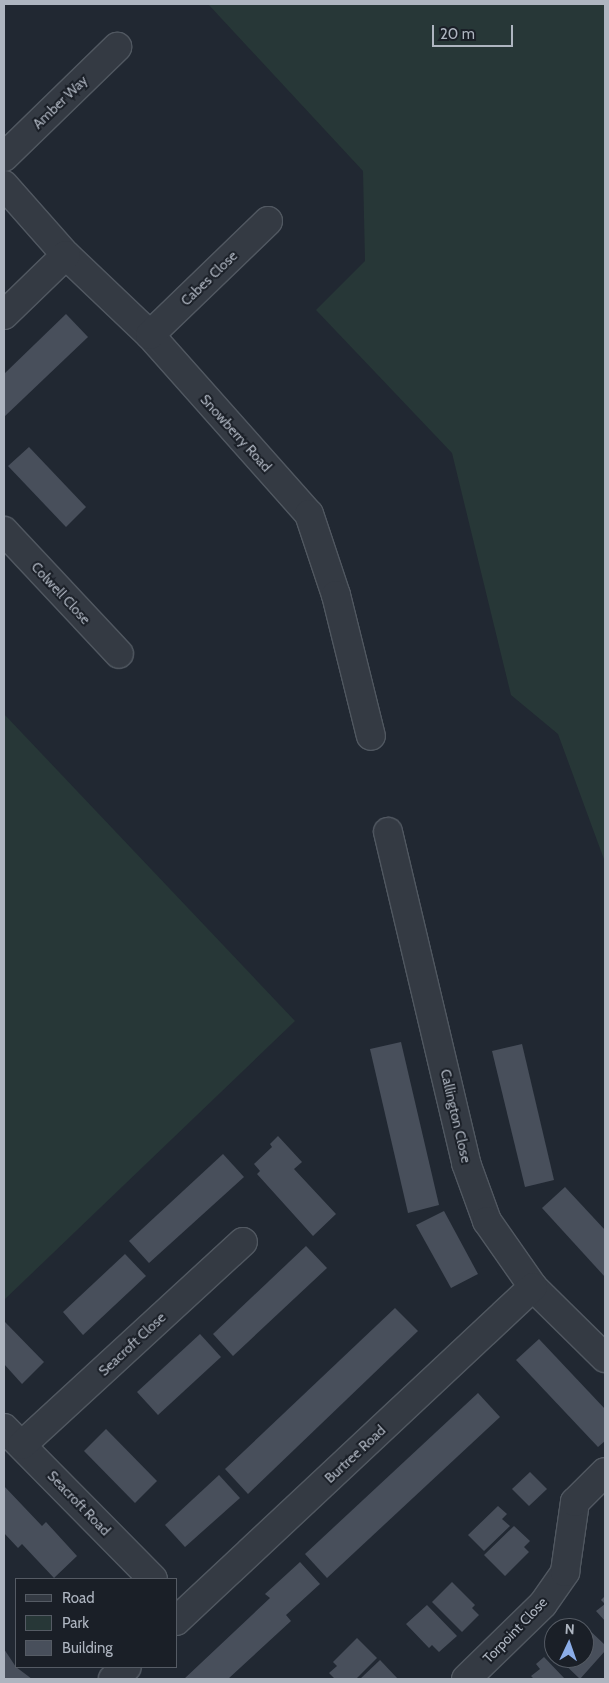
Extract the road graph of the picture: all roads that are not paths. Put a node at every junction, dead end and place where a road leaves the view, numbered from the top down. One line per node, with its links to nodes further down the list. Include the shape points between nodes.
1 (117, 47): 2 (street, Amber Way)
2 (4, 157)
3 (4, 185): 5 (street, Snowberry Road)
4 (268, 221): 7 (street, Cabes Close)
5 (66, 255): 6 (street); 7 (street, Snowberry Road)
6 (4, 315)
7 (150, 335): 10 (street, Snowberry Road, via 309,514 336,595)
8 (4, 531): 9 (street, Colwell Close)
9 (119, 654)
10 (371, 736)
11 (388, 832): 13 (street, Callington Close, via 466,1163 487,1221)
12 (243, 1242): 15 (street, Seacroft Close)
13 (533, 1287): 14 (street, Callington Close); 18 (street, Burtree Road)
14 (605, 1358)
15 (13, 1437): 17 (street, Seacroft Road)
16 (605, 1472): 21 (street, Torpoint Close, via 575,1502 565,1572 543,1604)
17 (152, 1578)
18 (179, 1612)
19 (125, 1668): 20 (street)
20 (113, 1679)
21 (466, 1679)

